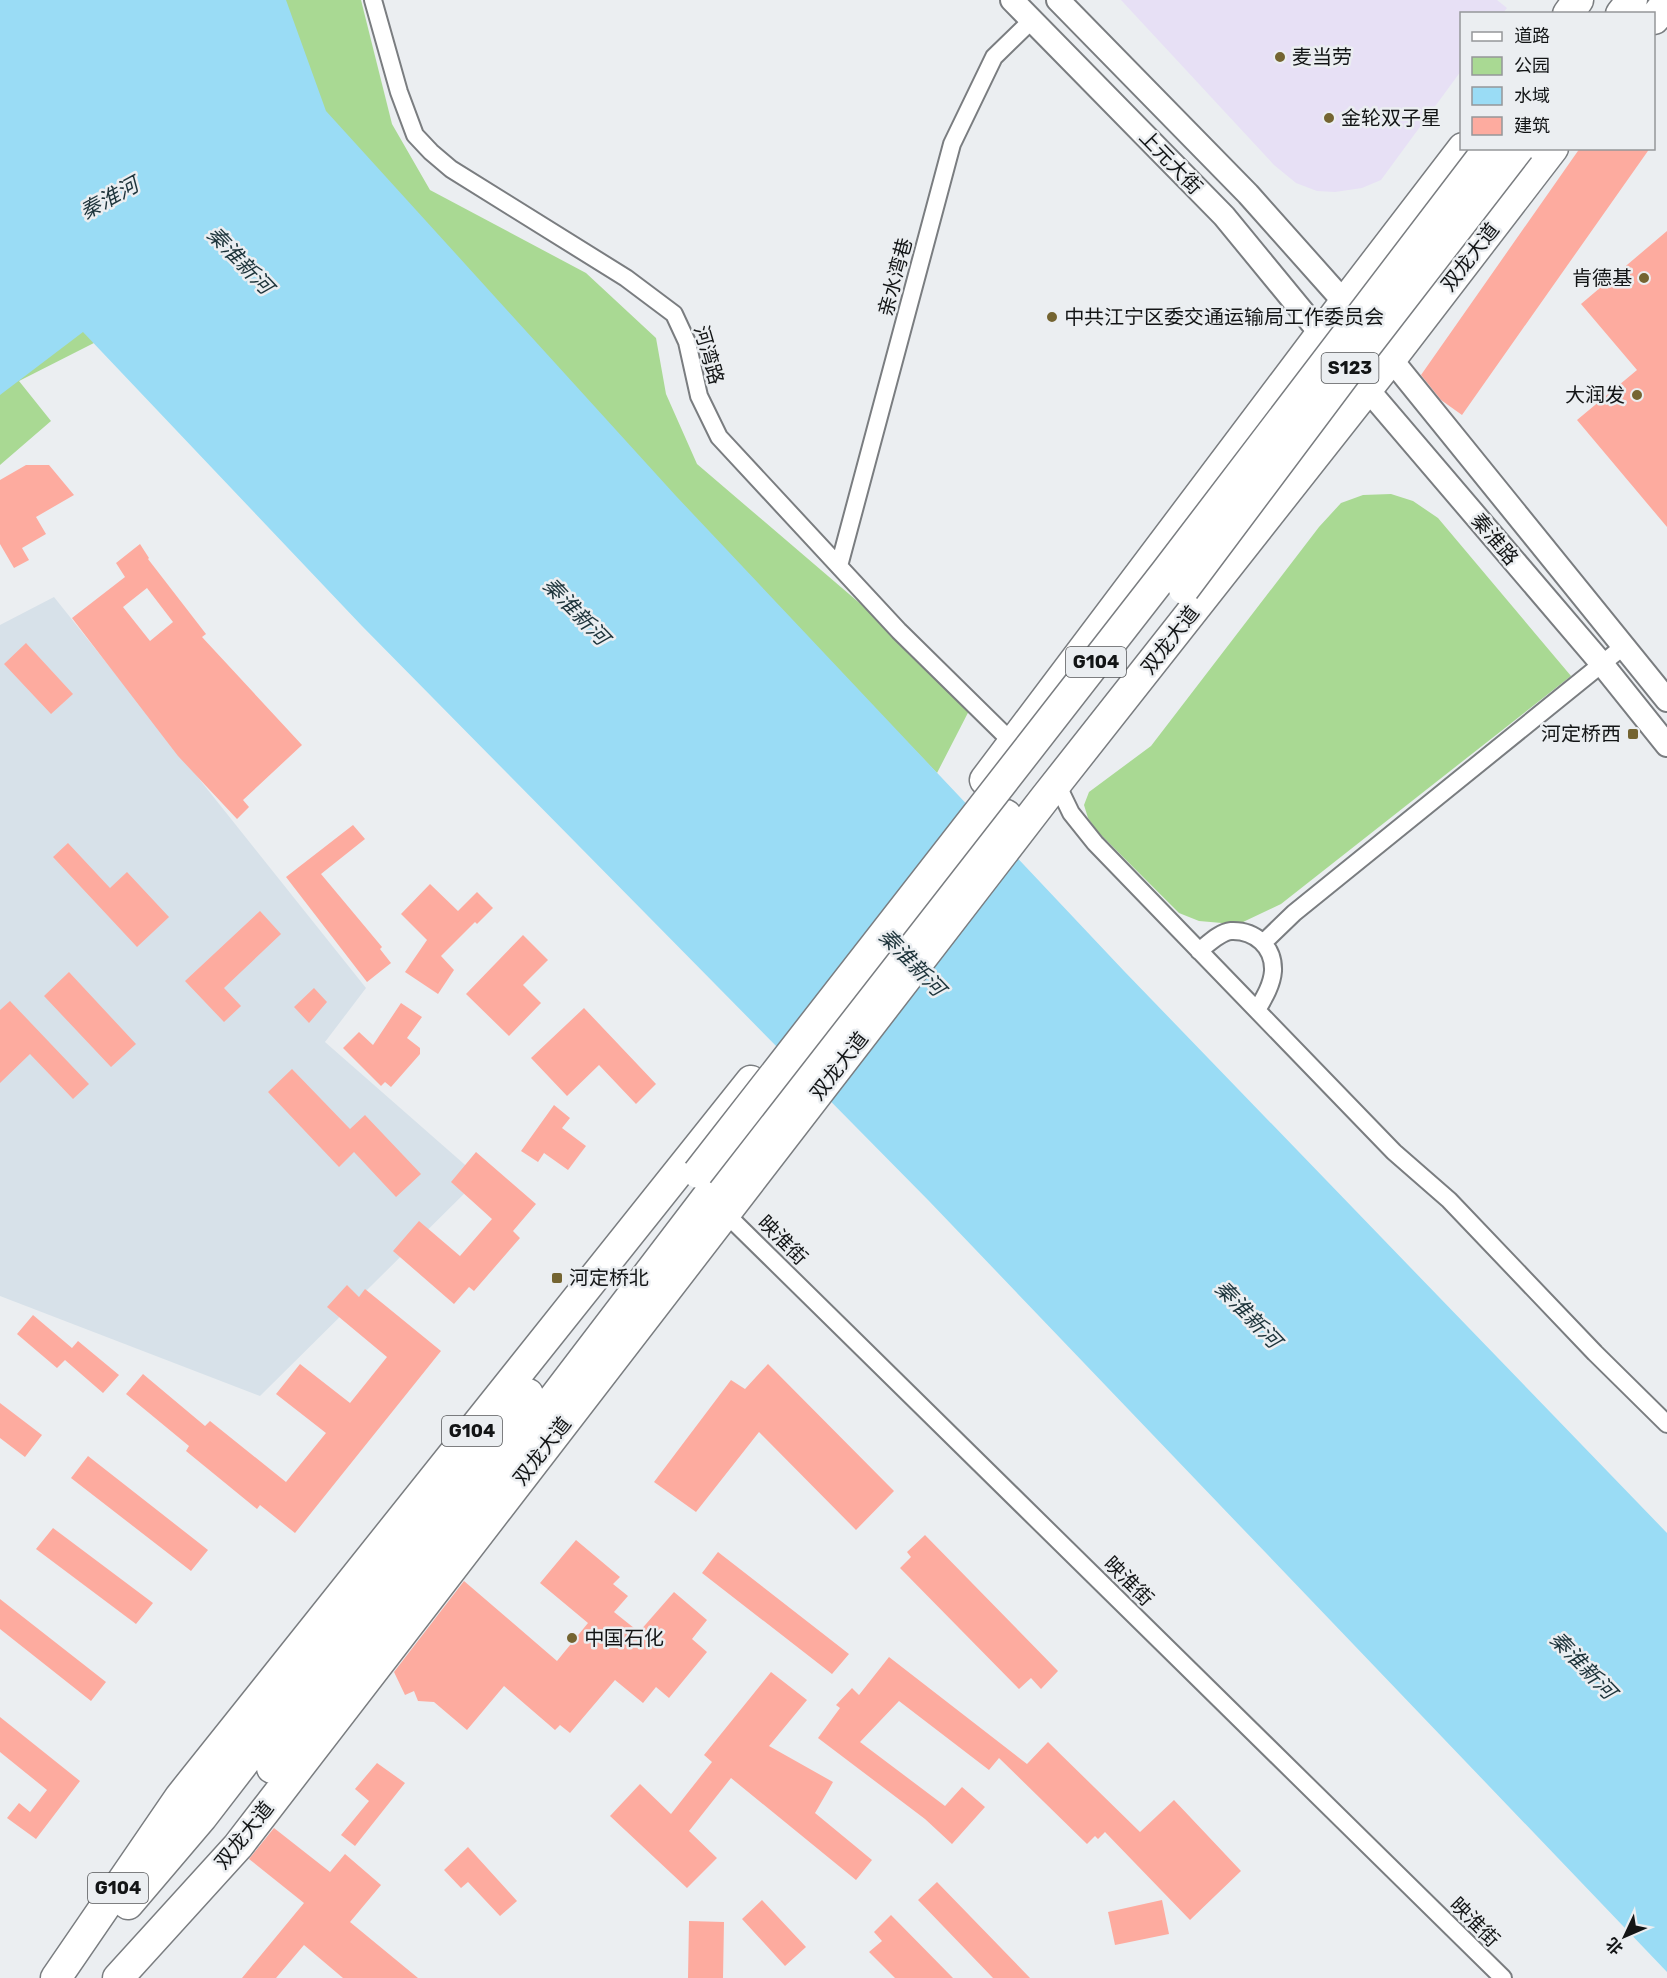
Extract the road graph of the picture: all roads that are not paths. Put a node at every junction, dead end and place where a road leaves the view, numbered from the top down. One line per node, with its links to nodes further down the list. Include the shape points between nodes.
1 (373, 0): 17 (street, 河湾路, via 415,135 451,170 626,278 674,314 687,342 699,396 719,436)
2 (1011, 0): 8 (main road, 上元大街)
3 (1632, 0): 6 (highway)
4 (1667, 2): 7 (highway)
5 (1069, 4): 13 (main road, 上元大街)
6 (1623, 12)
7 (1655, 17)
8 (1032, 20): 14 (main road, 上元大街, via 1224,216); 17 (street, 亲水湾巷, via 994,57 952,144)
9 (1461, 150): 13 (highway, G104)
10 (1487, 150): 28 (highway, G104, bridge, via 1159,582)
11 (1517, 150): 18 (highway, S123, bridge)
12 (1551, 150): 15 (highway, 双龙大道 / G104)
13 (1345, 302): 14 (highway, G104); 15 (main road, 秦淮路)
14 (1320, 334): 16 (main road, 秦淮路); 23 (highway, G104)
15 (1391, 358): 16 (highway, 双龙大道 / G104); 19 (main road, 秦淮路)
16 (1367, 389): 20 (main road, 秦淮路); 24 (highway, 双龙大道 / G104)
17 (839, 566): 23 (street, 河湾路)
18 (1184, 589): 28 (highway, G104)
19 (1624, 646): 20 (street); 21 (main road, 秦淮路)
20 (1602, 664): 22 (main road, 秦淮路); 25 (street, via 1294,913)
21 (1667, 700)
22 (1667, 745)
23 (1008, 751): 30 (highway, G104, via 764,1065 180,1797)
24 (1051, 791): 26 (street, via 1095,843); 28 (highway, 双龙大道 / G104, via 809,1106)
25 (1264, 942): 26 (street, via 1251,934 1230,931); 27 (street, via 1273,972)
26 (1199, 951): 27 (street)
27 (1257, 1010): 29 (street)
28 (712, 1192): 31 (highway, G104, via 202,1817); 32 (highway, G104); 33 (highway, 双龙大道 / G104, via 238,1846); 34 (street, 映淮街)
29 (1667, 1424)
30 (56, 1978)
31 (63, 1978)
32 (109, 1978)
33 (118, 1978)
34 (1503, 1978)

